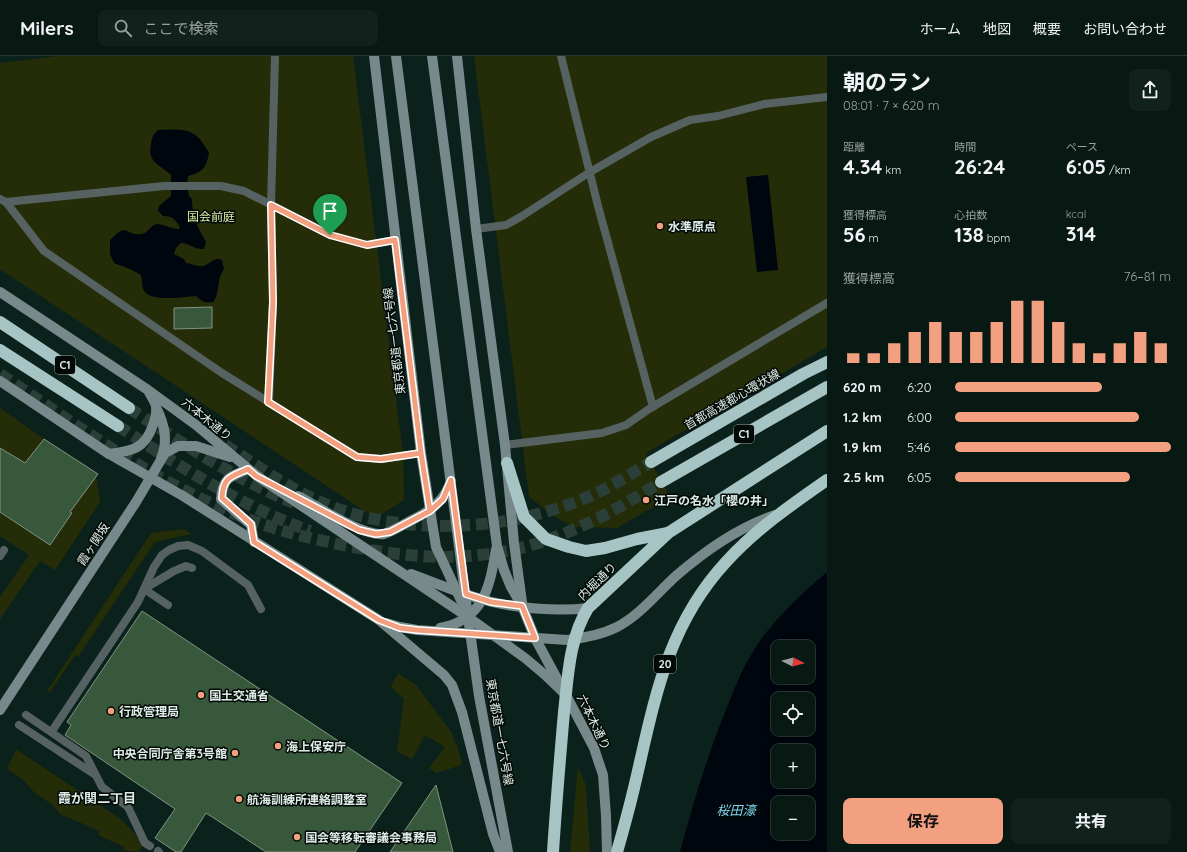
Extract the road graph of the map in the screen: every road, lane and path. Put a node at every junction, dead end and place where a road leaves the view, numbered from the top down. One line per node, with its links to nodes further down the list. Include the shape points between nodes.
1 (275, 56): 10 (lane)
2 (374, 56): 12 (main road, 東京都道一七六号線)
3 (396, 56): 36 (main road, 東京都道一七六号線)
4 (432, 56): 43 (main road)
5 (457, 56): 11 (main road)
6 (561, 56): 8 (lane)
7 (827, 97): 8 (lane, via 764,104 718,116 690,120 651,137)
8 (590, 172): 11 (lane, via 506,225); 23 (lane)
9 (3, 200): 10 (lane, via 191,185 221,186 244,191); 21 (lane, via 44,251)
10 (271, 205): 12 (lane, via 330,235 367,245); 21 (lane, via 273,302)
11 (476, 229): 27 (main road)
12 (395, 240): 28 (main road, 東京都道一七六号線)
13 (0, 292): 20 (main road, 六本木通り)
14 (827, 303): 23 (lane)
15 (0, 322): 24 (highway, C1)
16 (0, 350): 25 (highway, C1)
17 (827, 361): 31 (highway, 首都高速都心環状線 / C1)
18 (0, 381): 29 (main road)
19 (827, 387): 38 (highway, C1)
20 (148, 390): 22 (main road); 30 (main road, 六本木通り, via 196,425)
21 (268, 402): 28 (lane, via 357,457 381,459)
22 (156, 407): 29 (main road, via 155,421 144,442 124,452); 35 (main road, via 165,431 164,452)
23 (653, 407): 27 (lane, via 626,425 602,434)
24 (130, 408)
25 (118, 426)
26 (827, 431): 41 (highway, 内堀通り)
27 (505, 445): 32 (main road)
28 (421, 453): 39 (main road, 東京都道一七六号線)
29 (109, 454): 35 (main road)
30 (234, 458): 33 (main road, 六本木通り); 35 (main road, 霞ヶ関坂, via 196,446 178,446 165,453)
31 (651, 462)
32 (507, 463): 41 (highway, via 524,517 546,539 586,551); 50 (main road)
33 (248, 469): 34 (main road, 六本木通り); 42 (main road, via 226,480 222,486 222,498 251,524)
34 (256, 476): 39 (main road, via 359,530 376,534 390,532); 45 (main road, 六本木通り)
35 (151, 478): 42 (main road); 61 (main road, 霞ヶ関坂)
36 (451, 480): 39 (main road, via 443,499); 47 (main road, 東京都道一七六号線)
37 (827, 480): 40 (highway, 20)
38 (662, 482)
39 (430, 511): 47 (main road, 東京都道一七六号線, via 436,547)
40 (781, 513): 59 (main road, via 758,521 721,541 678,574 628,620 616,627); 71 (highway, 20, via 758,530 726,562 704,589 677,635 658,686)
41 (668, 533): 51 (highway, 内堀通り)
42 (254, 542): 54 (main road)
43 (497, 546): 48 (main road, via 491,579); 50 (main road, via 510,587)
44 (192, 568): 46 (lane, via 186,566 174,571)
45 (396, 569): 47 (main road, 六本木通り); 53 (main road, 六本木通り)
46 (144, 589): 49 (lane); 52 (lane, via 162,555 178,546 188,545 202,551 248,585); 64 (lane, via 138,602)
47 (461, 592): 48 (main road, 六本木通り); 53 (main road, 東京都道一七六号線)
48 (482, 600): 50 (main road, 六本木通り); 53 (main road)
49 (168, 605)
50 (522, 606): 51 (main road, 六本木通り, via 573,610); 58 (main road)
51 (588, 608): 59 (highway, 内堀通り, via 579,623)
52 (261, 609)
53 (468, 617): 55 (main road, via 450,626); 56 (main road, 東京都道一七六号線); 57 (main road, 六本木通り)
54 (379, 620): 55 (main road, via 400,628); 67 (main road, via 444,674 452,685 462,712 493,834)
55 (429, 630): 56 (main road)
56 (471, 633): 57 (main road); 68 (main road, 東京都道一七六号線, via 479,696)
57 (494, 635): 58 (main road); 60 (main road, 六本木通り, via 525,658)
58 (535, 638): 59 (main road); 60 (main road)
59 (575, 639): 60 (highway, 内堀通り)
60 (566, 695): 69 (highway, 内堀通り); 70 (main road, 六本木通り, via 594,748 602,775)
61 (0, 710)
62 (26, 715): 64 (lane)
63 (19, 725): 65 (lane)
64 (52, 731): 65 (lane, via 86,756)
65 (95, 774): 66 (lane, via 102,787 128,807 145,843)
66 (150, 846)
67 (500, 852)
68 (508, 852)
69 (553, 852)
70 (607, 852)
71 (617, 852)

